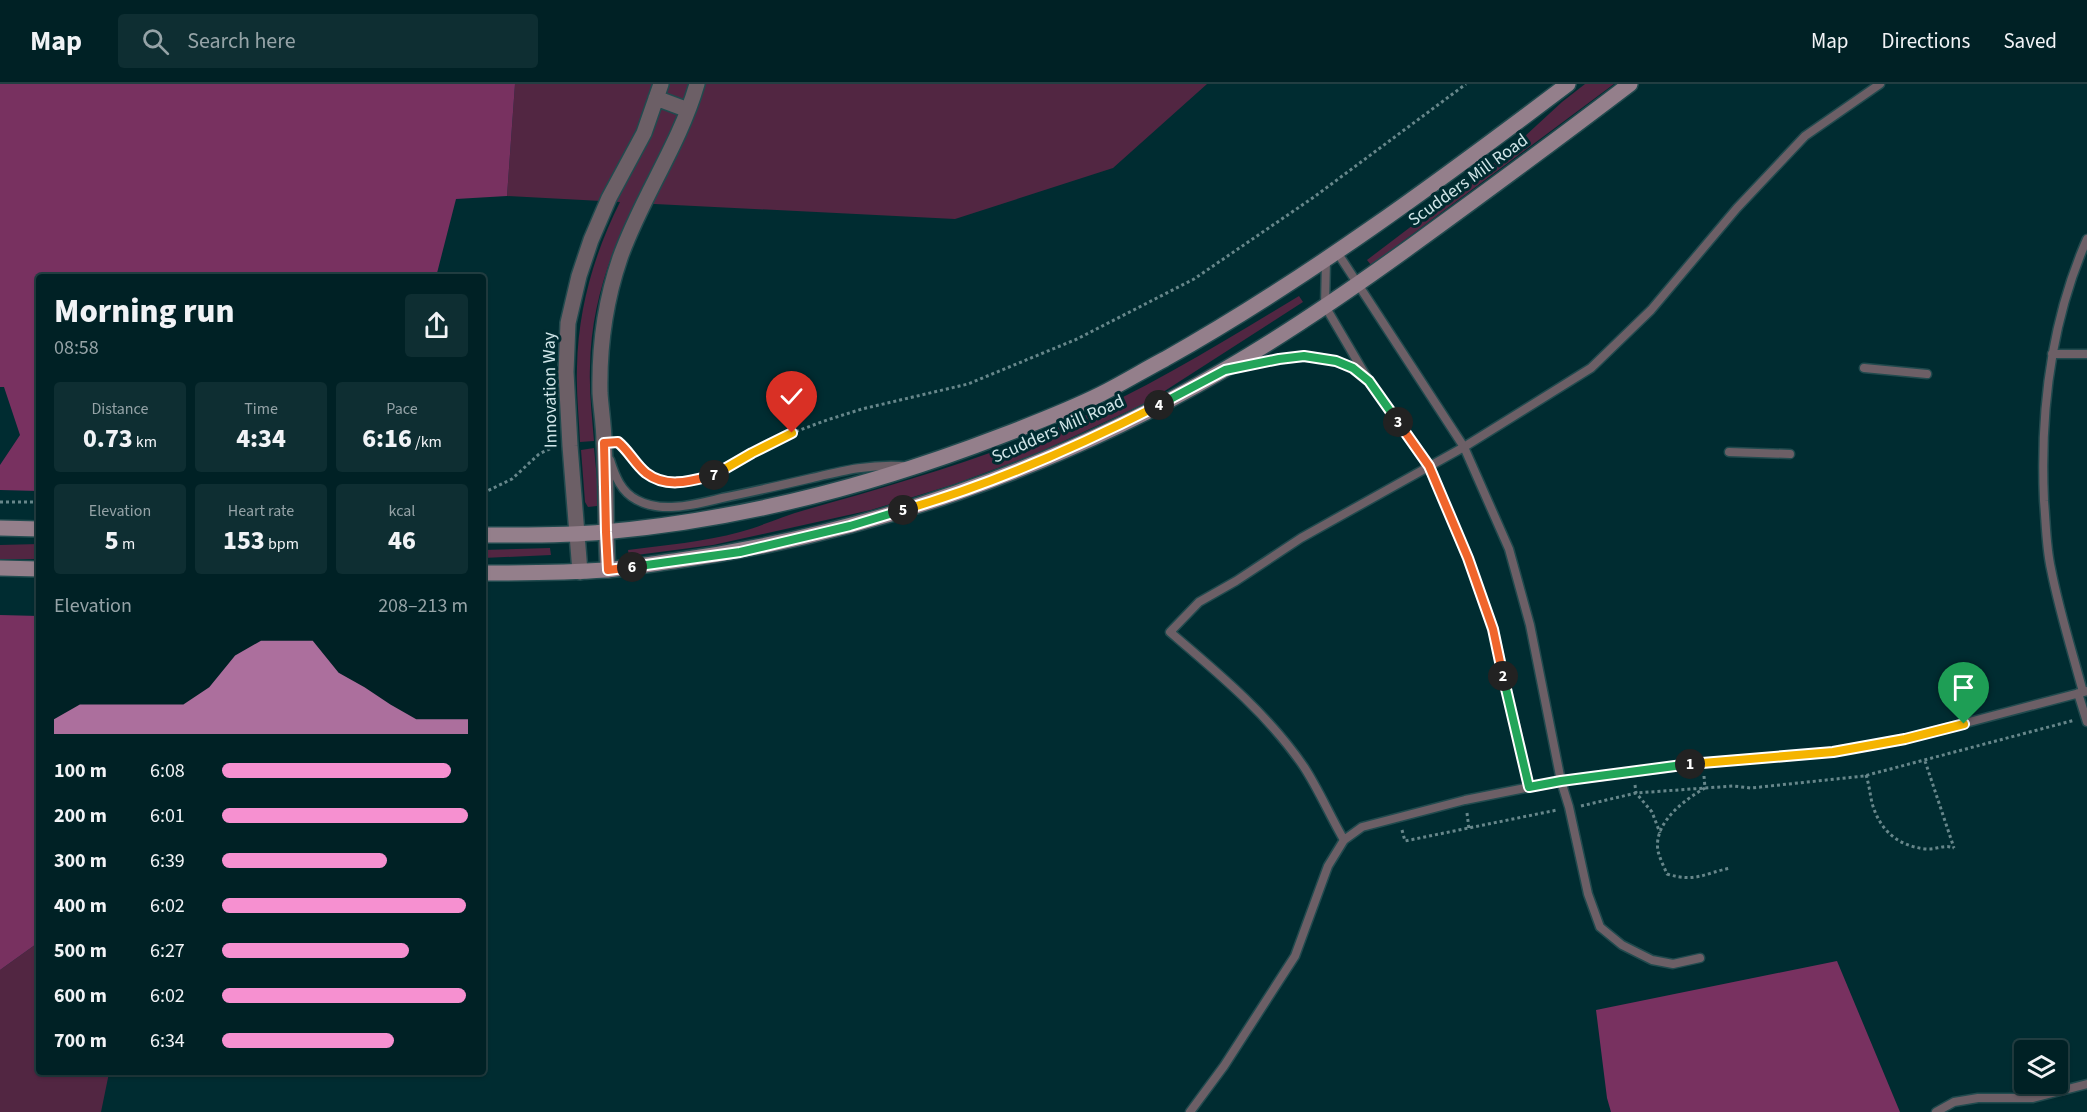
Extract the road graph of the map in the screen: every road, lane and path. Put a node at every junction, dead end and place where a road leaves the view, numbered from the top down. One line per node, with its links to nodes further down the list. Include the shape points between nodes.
1 (697, 84): 7 (street)
2 (1466, 84): 18 (path, via 1314,197 1194,279 1077,339 968,384 827,420 762,448 714,476 666,482 646,473 618,442)
3 (1568, 84): 9 (main road, Scudders Mill Road)
4 (1630, 84): 10 (main road, Scudders Mill Road)
5 (1880, 84): 20 (lane, via 1805,136 1737,208 1651,310 1591,368)
6 (659, 91): 7 (street); 19 (street, Innovation Way, via 644,133 609,198 579,276 568,323)
7 (688, 110): 18 (street, via 634,222 608,299 601,345)
8 (2087, 239): 12 (lane, via 2063,307)
9 (1331, 256): 10 (lane); 11 (lane); 24 (main road, Scudders Mill Road, via 1229,322 1101,394 972,447)
10 (1357, 285): 11 (main road, Scudders Mill Road); 20 (lane)
11 (1325, 306): 15 (main road, Scudders Mill Road); 17 (lane)
12 (2052, 354): 13 (lane); 38 (lane, via 2043,450 2045,516 2050,567)
13 (2087, 354)
14 (1864, 368): 16 (lane)
15 (1225, 370): 17 (lane, via 1304,356 1336,361); 35 (main road, Scudders Mill Road, via 1069,449 933,501 740,552)
16 (1928, 374)
17 (1369, 381): 23 (lane)
18 (604, 443): 24 (lane, via 620,486 637,500 662,507 698,503 856,468); 30 (street)
19 (570, 446): 25 (path, via 554,447 539,454 512,479); 31 (street, Innovation Way)
20 (1464, 447): 23 (lane); 42 (lane, via 1512,560 1530,625)
21 (1729, 452): 22 (lane)
22 (1790, 454)
23 (1429, 466): 43 (lane, via 1493,629); 48 (lane, via 1301,538 1199,603 1170,632 1265,720 1304,767)
24 (911, 467): 30 (main road, Scudders Mill Road, via 752,510)
25 (486, 492)
26 (0, 502): 27 (path)
27 (36, 502)
28 (0, 528): 29 (main road)
29 (36, 529)
30 (606, 532): 31 (main road, Scudders Mill Road); 35 (street)
31 (577, 534): 32 (main road, Scudders Mill Road); 36 (street, Innovation Way)
32 (486, 535)
33 (0, 568): 34 (main road)
34 (36, 568)
35 (608, 570): 36 (main road, Scudders Mill Road)
36 (580, 572): 37 (main road, Scudders Mill Road)
37 (486, 573)
38 (2083, 692): 39 (lane); 42 (lane, via 1905,739 1833,752)
39 (2086, 720): 40 (path)
40 (1925, 761): 41 (path); 41 (path, via 1954,848 1905,845 1889,835 1876,815)
41 (1866, 775): 44 (path, via 1751,788)
42 (1561, 781): 43 (lane); 46 (lane)
43 (1529, 787): 48 (lane, via 1411,812 1362,827)
44 (1705, 788): 45 (path); 47 (path, via 1677,807)
45 (1636, 793): 46 (path); 47 (path, via 1652,812)
46 (1569, 807): 49 (path); 51 (lane, via 1588,894 1600,927 1622,945 1652,960 1673,964)
47 (1660, 833): 50 (path, via 1658,849 1667,874 1694,878)
48 (1344, 840): 53 (lane, via 1328,866 1295,956)
49 (1405, 841)
50 (1731, 868)
51 (1700, 958)
52 (2087, 1084): 54 (lane, via 2033,1098 1954,1102)
53 (1190, 1112)
54 (1936, 1112)

